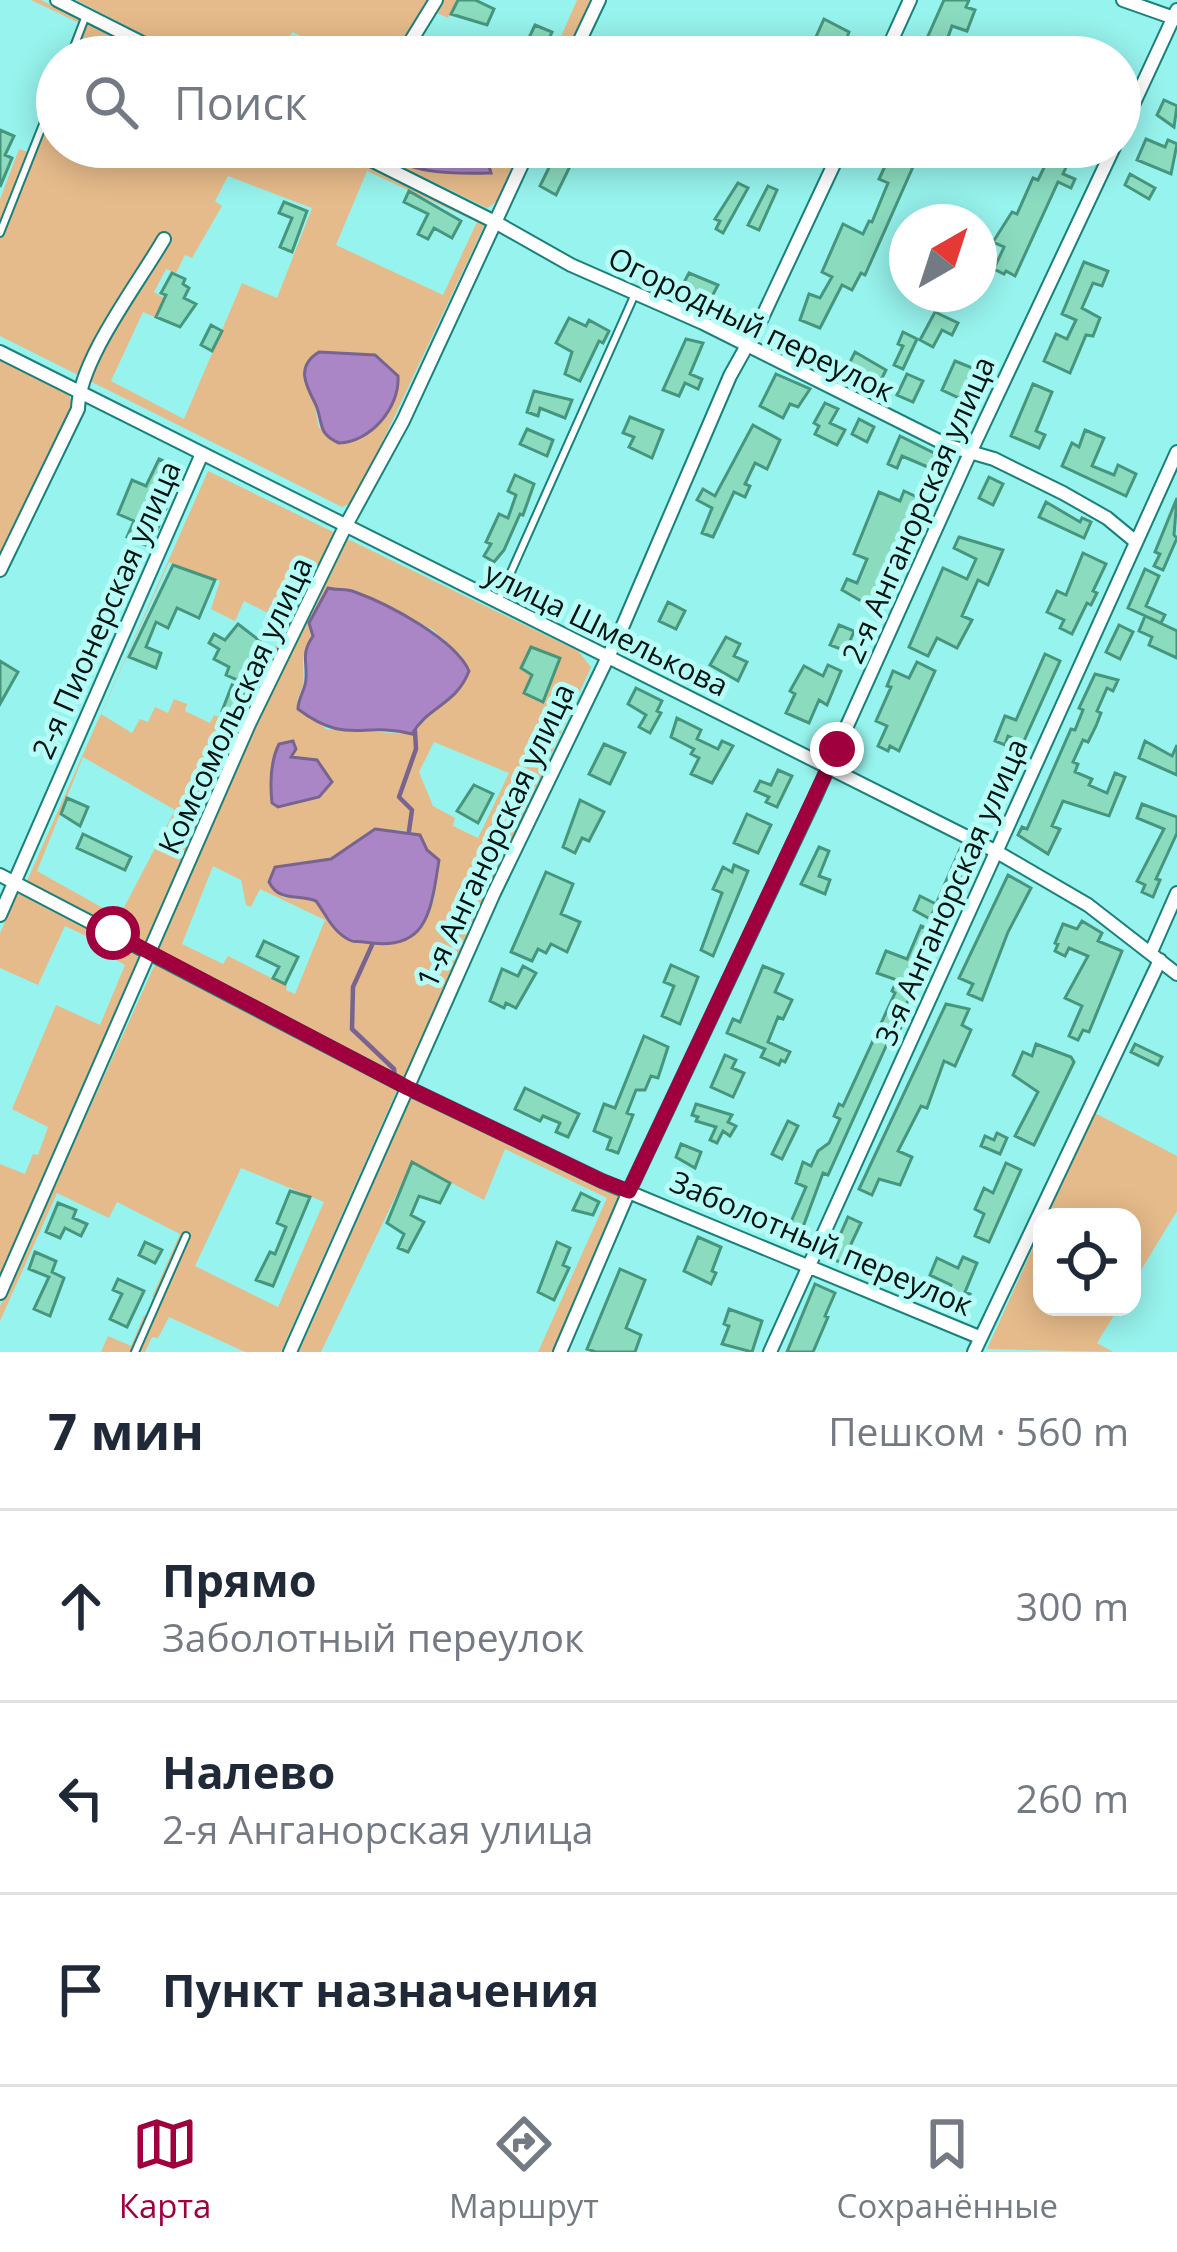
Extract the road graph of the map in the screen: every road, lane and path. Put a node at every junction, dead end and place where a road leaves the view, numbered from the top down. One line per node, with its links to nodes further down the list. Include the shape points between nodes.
1 (57, 0): 6 (street)
2 (436, 0): 10 (street)
3 (599, 0): 11 (street)
4 (910, 0): 12 (street)
5 (1123, 0): 7 (street)
6 (86, 14): 8 (lane); 9 (street)
7 (1176, 15): 13 (street)
8 (78, 36)
9 (129, 36)
10 (413, 36)
11 (582, 36)
12 (894, 36)
13 (1141, 89)
14 (36, 142): 20 (lane)
15 (388, 168): 19 (street, Огородный переулок)
16 (520, 168): 19 (street, Комсомольская улица)
17 (832, 168): 23 (street, 1-я Анганорская улица)
18 (1104, 168): 27 (street, 2-я Анганорская улица)
19 (495, 222): 22 (street, Огородный переулок); 29 (street, Комсомольская улица)
20 (0, 233)
21 (164, 239): 25 (street)
22 (635, 294): 23 (street, Огородный переулок); 32 (lane)
23 (746, 346): 27 (street, Огородный переулок); 33 (street, 1-я Анганорская улица)
24 (0, 352): 25 (street, улица Шмелькова)
25 (78, 391): 28 (street, улица Шмелькова); 31 (street, via 78,409)
26 (1177, 452): 30 (street, 3-я Анганорская улица)
27 (970, 453): 30 (street, Огородный переулок, via 1090,507); 34 (street, 2-я Анганорская улица)
28 (201, 456): 29 (street, улица Шмелькова); 37 (street, 2-я Пионерская улица)
29 (345, 527): 32 (street, улица Шмелькова); 40 (street, Комсомольская улица)
30 (1136, 542): 35 (street, 3-я Анганорская улица)
31 (0, 570)
32 (497, 602): 33 (street, улица Шмелькова)
33 (608, 656): 34 (street, улица Шмелькова); 43 (street, 1-я Анганорская улица)
34 (828, 767): 35 (street, улица Шмелькова); 44 (street, 2-я Анганорская улица)
35 (997, 852): 41 (street, улица Шмелькова); 46 (street, 3-я Анганорская улица)
36 (0, 875): 37 (street, Заболотный переулок)
37 (14, 882): 39 (street, 2-я Пионерская улица); 40 (street, Заболотный переулок)
38 (1177, 893): 41 (street)
39 (0, 915)
40 (150, 952): 43 (street, Заболотный переулок); 47 (street, Комсомольская улица)
41 (1156, 956): 42 (street, улица Шмелькова); 48 (street)
42 (1177, 974)
43 (408, 1088): 44 (street, Заболотный переулок); 50 (street, 1-я Анганорская улица)
44 (629, 1191): 46 (street, Заболотный переулок); 51 (street, 2-я Анганорская улица)
45 (186, 1236): 49 (lane)
46 (808, 1264): 48 (street, Заболотный переулок); 52 (street, 3-я Анганорская улица)
47 (0, 1293)
48 (980, 1337): 53 (street)
49 (135, 1352)
50 (290, 1352)
51 (560, 1352)
52 (770, 1352)
53 (974, 1352)

